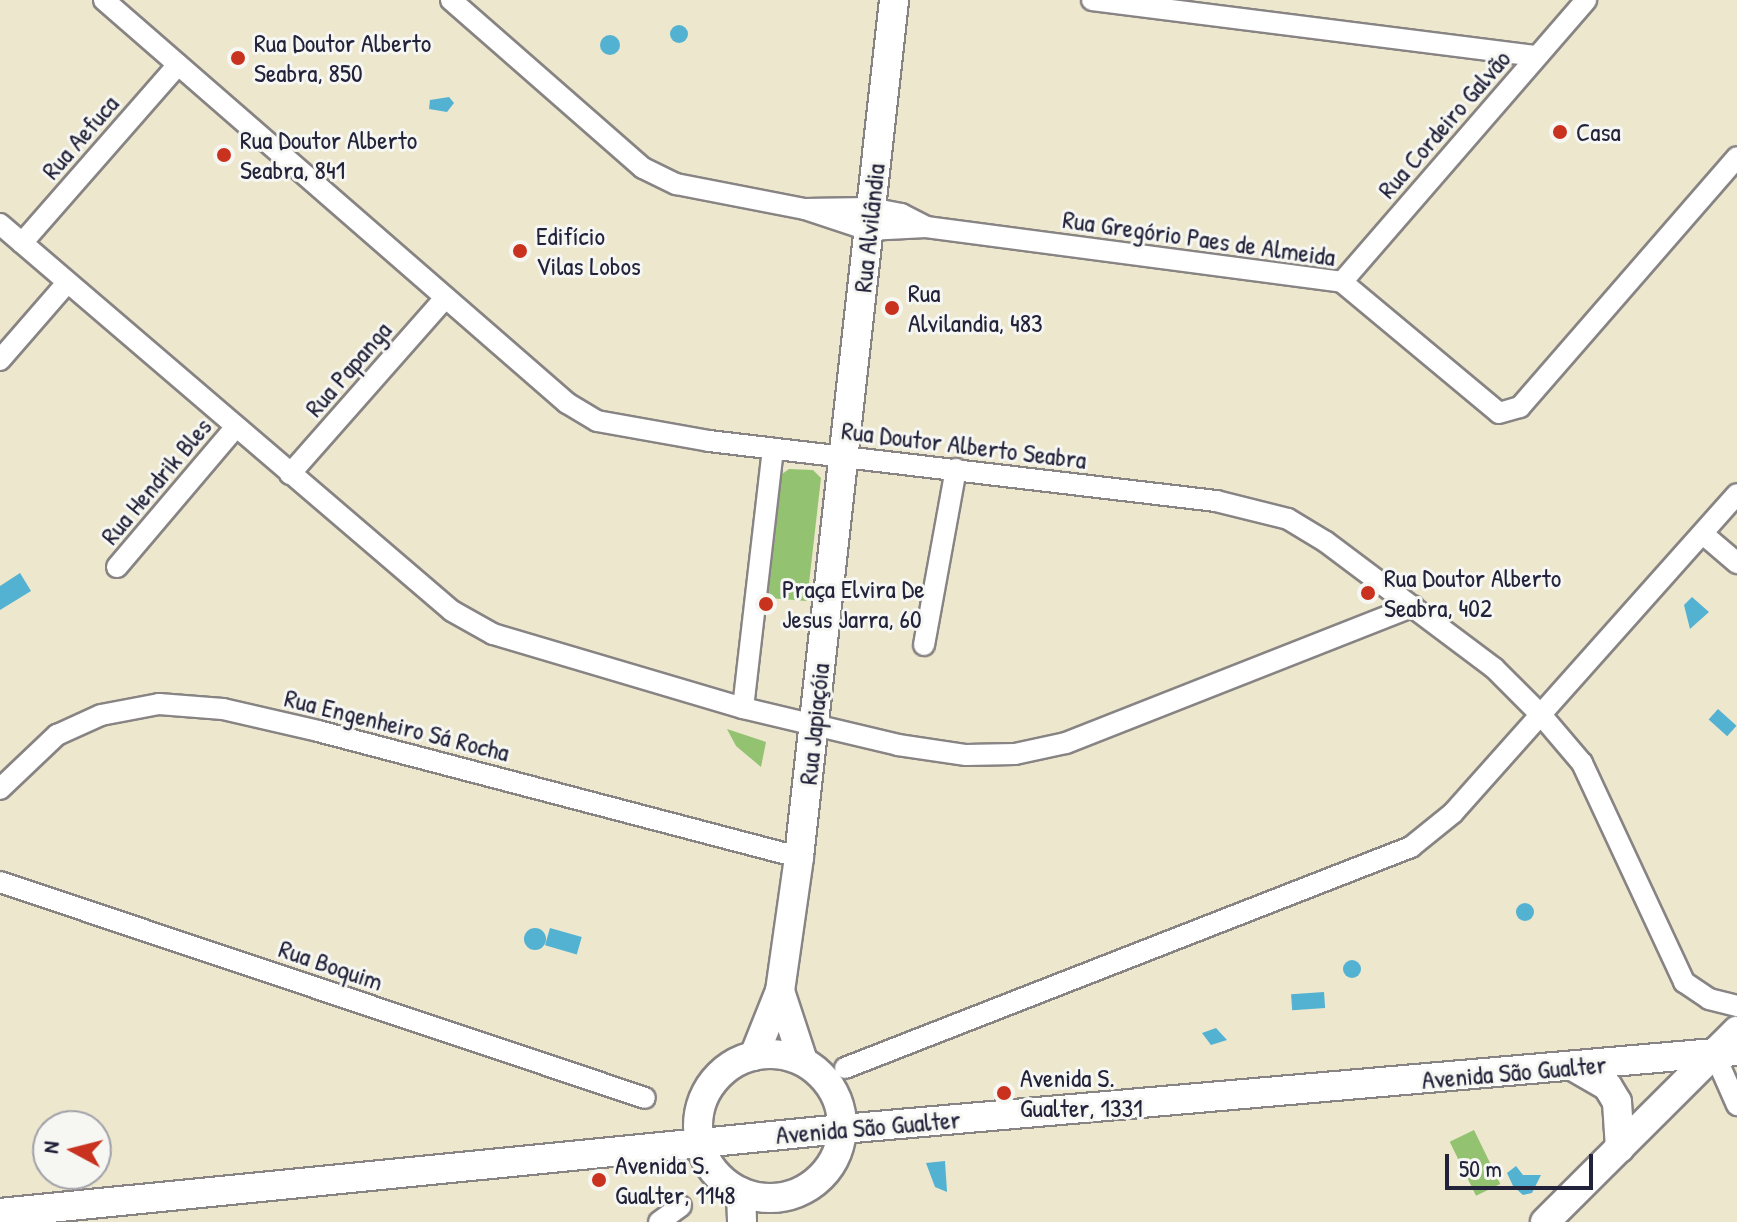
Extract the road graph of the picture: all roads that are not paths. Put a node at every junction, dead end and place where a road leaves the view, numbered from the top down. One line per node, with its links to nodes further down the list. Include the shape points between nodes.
1 (104, 0): 7 (street, Rua Doutor Alberto Seabra)
2 (451, 0): 9 (street, Rua Gregório Paes de Almeida, via 643,168 707,192)
3 (894, 0): 9 (street, Rua Alvilândia)
4 (1092, 0): 6 (street)
5 (1586, 0): 6 (street, Rua Cordeiro Galvão)
6 (1536, 56): 12 (street, Rua Cordeiro Galvão)
7 (178, 65): 11 (street, Rua Aefuca); 14 (street, Rua Doutor Alberto Seabra)
8 (1737, 157): 12 (street, Rua Gregório Paes de Almeida, via 1511,412 1486,406)
9 (869, 219): 12 (street, Rua Gregório Paes de Almeida); 18 (street, Rua Alvilândia)
10 (0, 224): 11 (street)
11 (22, 243): 13 (street)
12 (1342, 282)
13 (67, 283): 15 (street); 16 (street)
14 (445, 298): 17 (street, Rua Doutor Alberto Seabra, via 567,403 597,421); 20 (street, Rua Papanga)
15 (0, 360)
16 (235, 428): 20 (street); 24 (street, Rua Hendrik Bles)
17 (773, 449): 18 (street, Rua Doutor Alberto Seabra); 27 (street)
18 (845, 456): 19 (street, Rua Doutor Alberto Seabra); 29 (street, Rua Japiaçóia)
19 (956, 469): 25 (street, Rua Doutor Alberto Seabra, via 1262,510 1326,542); 26 (street)
20 (290, 474): 27 (street, via 434,598 493,634)
21 (1737, 494): 22 (street)
22 (1703, 534): 23 (street); 28 (street)
23 (1737, 563)
24 (117, 567)
25 (1413, 606): 28 (street, Rua Doutor Alberto Seabra, via 1494,668); 29 (street, via 1034,751 966,755)
26 (924, 645)
27 (743, 708): 29 (street)
28 (1542, 716): 34 (street, Rua Doutor Alberto Seabra, via 1582,763 1684,982 1709,999); 40 (street, via 1453,813 1411,847)
29 (814, 727): 31 (street, Rua Japiaçóia)
30 (0, 789): 31 (street, Rua Engenheiro Sá Rocha, via 57,735 101,715 159,704 223,709)
31 (799, 857): 33 (street, Rua Japiaçóia)
32 (0, 882): 41 (street, Rua Boquim)
33 (780, 991): 37 (street, Rua Japiaçóia); 38 (street, Rua Japiaçóia)
34 (1737, 1006)
35 (1737, 1031): 36 (street)
36 (1726, 1052): 39 (street, Avenida São Gualter); 42 (street); 45 (street)
37 (754, 1056): 38 (street); 44 (street, via 729,1068 709,1088 702,1105)
38 (803, 1061): 43 (street, via 832,1089)
39 (1574, 1067): 43 (street, Avenida São Gualter); 45 (street, via 1608,1087 1617,1102)
40 (845, 1068)
41 (645, 1098)
42 (1737, 1105)
43 (842, 1129): 44 (street, Avenida São Gualter); 48 (street, via 828,1170)
44 (700, 1143): 46 (street, via 711,1167); 49 (street, Avenida São Gualter)
45 (1620, 1148): 52 (street)
46 (741, 1192): 48 (street); 51 (street)
47 (681, 1206): 50 (street)
48 (775, 1210)
49 (0, 1213)
50 (659, 1222)
51 (742, 1222)
52 (1545, 1222)

